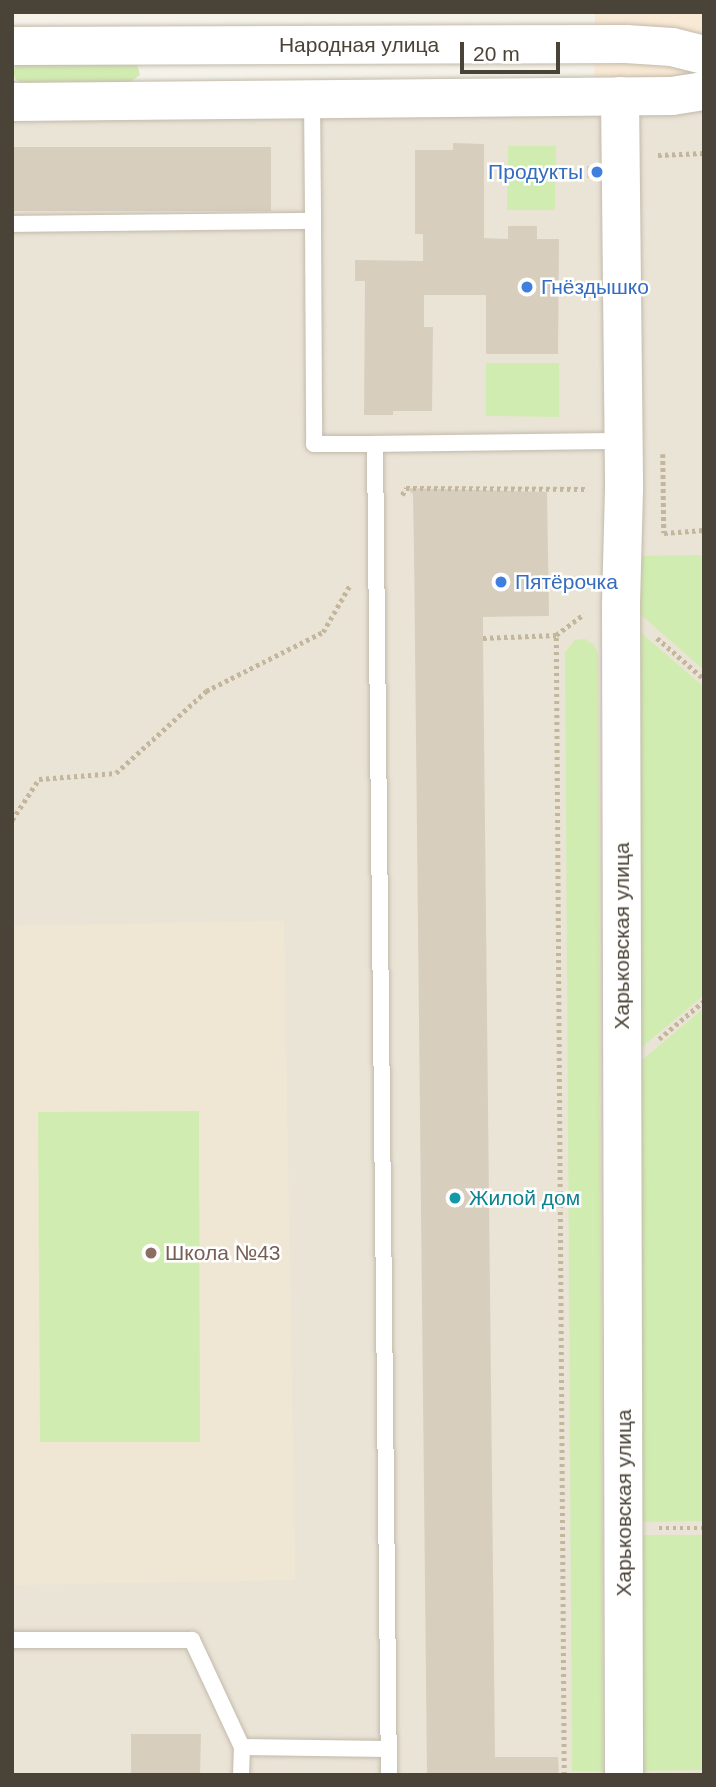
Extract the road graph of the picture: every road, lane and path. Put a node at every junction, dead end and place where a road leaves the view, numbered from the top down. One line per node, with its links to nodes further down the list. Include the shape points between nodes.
1 (626, 44): 2 (street, Народная улица); 3 (street, Народная улица); 5 (street, via 609,54 602,69 608,86)
2 (12, 46)
3 (704, 55)
4 (704, 91): 5 (street)
5 (620, 96): 6 (street); 12 (street, Харьковская улица)
6 (312, 98): 7 (street); 10 (lane)
7 (12, 102)
8 (704, 153): 9 (path, via 658,153)
9 (658, 167)
10 (313, 221): 11 (lane); 13 (lane, via 314,444)
11 (12, 224)
12 (624, 441): 13 (lane); 15 (street, Харьковская улица)
13 (375, 444): 19 (lane)
14 (663, 452): 17 (path)
15 (624, 489): 18 (street, Харьковская улица); 19 (path, via 406,488)
16 (704, 530): 17 (path)
17 (664, 533): 18 (path)
18 (624, 534): 20 (street, Харьковская улица)
19 (375, 541): 24 (path, via 323,632 205,691 116,773 39,779); 31 (lane)
20 (621, 607): 21 (path, via 590,610); 23 (path); 26 (street, Харьковская улица)
21 (556, 635): 22 (path); 34 (path)
22 (484, 638)
23 (704, 679)
24 (12, 820)
25 (704, 1001): 26 (path)
26 (623, 1070): 27 (street, Харьковская улица)
27 (624, 1528): 28 (path); 35 (street, Харьковская улица)
28 (704, 1528)
29 (12, 1640): 30 (lane, via 192,1640)
30 (242, 1748): 31 (lane); 32 (lane)
31 (388, 1749): 33 (lane)
32 (241, 1775)
33 (388, 1775)
34 (564, 1775)
35 (624, 1775)

